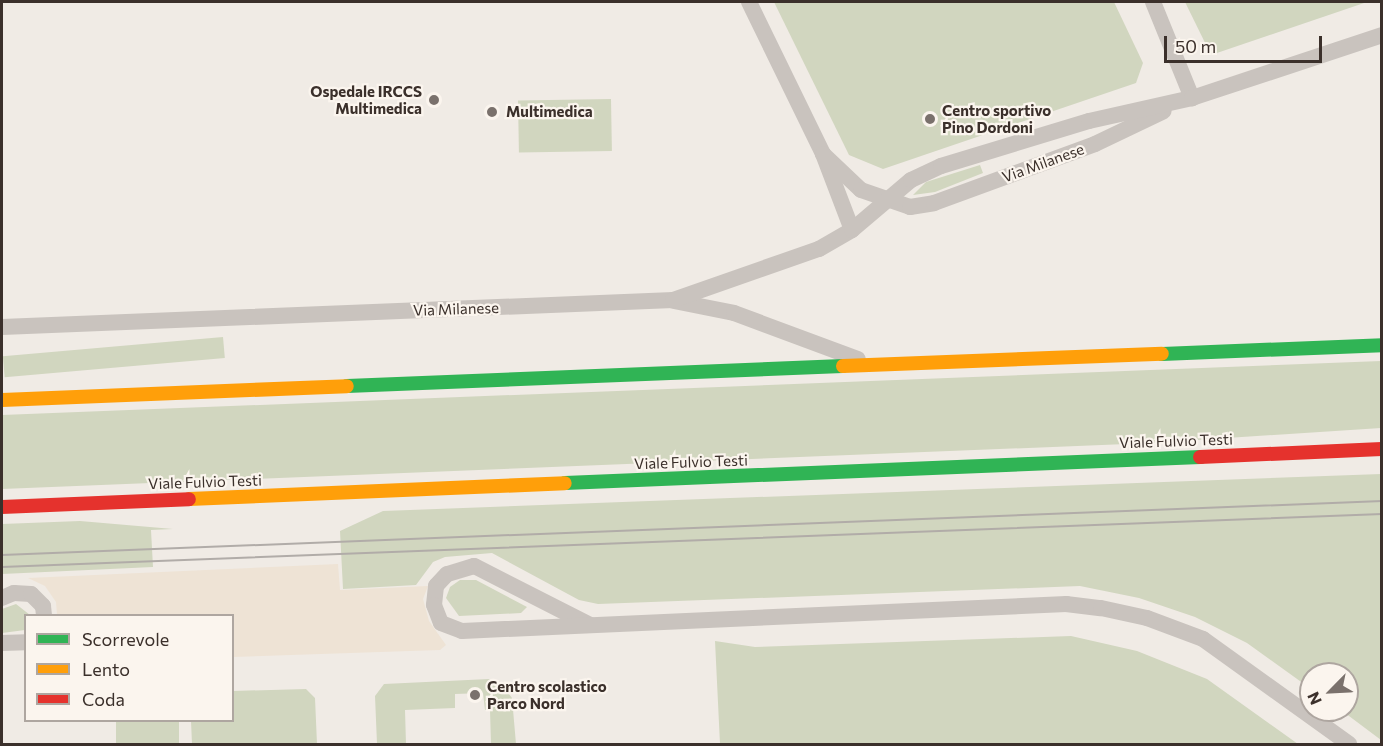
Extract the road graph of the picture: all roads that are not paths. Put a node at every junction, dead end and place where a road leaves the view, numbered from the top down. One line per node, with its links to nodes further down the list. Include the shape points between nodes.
1 (749, 2): 5 (street)
2 (1153, 2): 4 (street)
3 (1382, 35): 4 (street, Via Milanese)
4 (1192, 98): 6 (street, Via Milanese, via 1089,121 951,162 911,180); 6 (street, Via Milanese, via 1095,144 934,203 910,207)
5 (823, 154): 6 (street, via 861,190); 7 (street)
6 (888, 202): 7 (street, Via Milanese)
7 (852, 230): 8 (street, Via Milanese, via 819,249)
8 (674, 300): 9 (street, Via Milanese); 11 (street, via 734,313 794,339)
9 (2, 327)
10 (1382, 345): 11 (main road)
11 (876, 365): 12 (main road)
12 (2, 400)
13 (1382, 449): 14 (main road, Viale Fulvio Testi)
14 (2, 507)
15 (2, 598): 16 (street, via 14,593 31,594 43,606)
16 (44, 614)
17 (590, 625): 17 (street, via 474,566 447,574 436,585 434,605 441,622 452,629); 20 (street, via 1066,604 1101,608 1147,618 1203,639)
18 (24, 642): 19 (street)
19 (2, 643)
20 (1349, 744)

